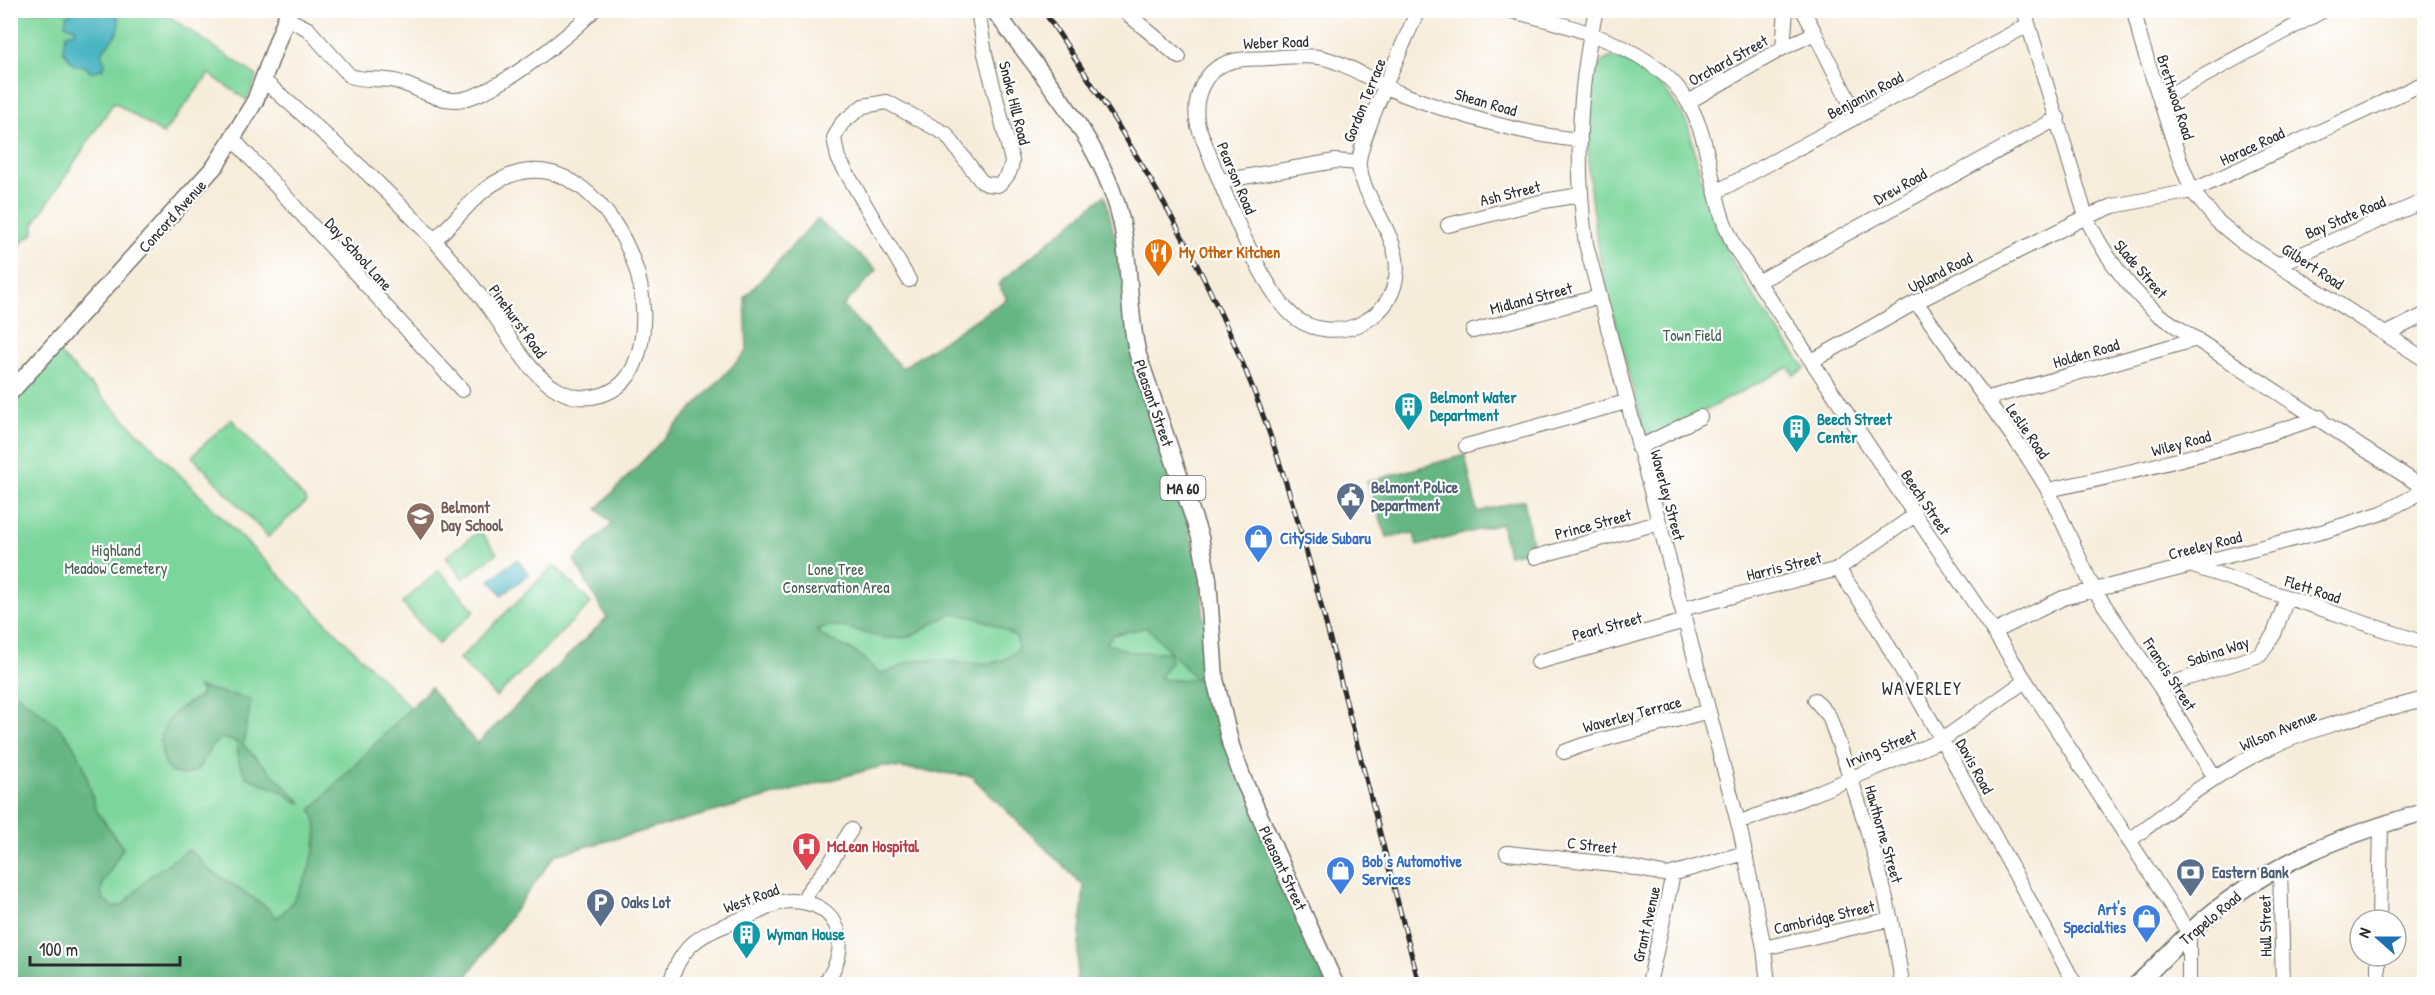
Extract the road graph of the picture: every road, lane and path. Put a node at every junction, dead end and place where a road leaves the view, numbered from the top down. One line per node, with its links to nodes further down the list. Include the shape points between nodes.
1 (594, 10): 13 (street, via 522,69 472,96 456,100 397,82 350,76 308,29)
2 (978, 10): 39 (street, Snake Hill Road, via 1012,161 1005,179 998,185 987,184 976,176 946,134 887,102 863,106 842,123 834,138 838,158)
3 (994, 10): 97 (main road, Pleasant Street / MA 60, via 1089,142 1112,190 1123,232 1138,355 1200,537 1208,579 1215,679 1225,725 1245,785)
4 (1123, 10): 18 (street)
5 (1419, 10): 22 (street, Gordon Terrace)
6 (1508, 10): 15 (street, Beech Street)
7 (1596, 10): 15 (street, Waverley Street)
8 (1786, 10): 17 (street, Orchard Street)
9 (1803, 10): 16 (street)
10 (2024, 10): 14 (street, Slade Street)
11 (2134, 10): 23 (street, Brettwood Road)
12 (2324, 10): 23 (street)
13 (287, 14): 20 (main road, Concord Avenue)
14 (2028, 25): 25 (street, Benjamin Road); 26 (street, Slade Street)
15 (1591, 33): 24 (street, Beech Street, via 1653,66); 28 (street, Waverley Street, via 1583,70)
16 (1815, 33): 17 (street); 25 (street)
17 (1783, 48): 24 (street, Orchard Street)
18 (1179, 57)
19 (1233, 61): 22 (street, Weber Road, via 1319,57); 30 (street, Pearson Road, via 1205,81 1196,105 1198,126)
20 (263, 80): 27 (main road, Concord Avenue); 37 (street, Pinehurst Road)
21 (2424, 83): 31 (street, Horace Road)
22 (1387, 86): 28 (street, Shean Road, via 1481,119); 29 (street, Gordon Terrace, via 1368,129)
23 (2160, 100): 31 (street, Brettwood Road)
24 (1688, 102): 32 (street, Beech Street, via 1703,140)
25 (1857, 117): 32 (street, Benjamin Road)
26 (2058, 118): 35 (street, Slade Street); 40 (street, Drew Road)
27 (234, 140): 50 (street, Day School Lane); 51 (main road, Concord Avenue, via 200,186)
28 (1579, 140): 33 (street, Waverley Street)
29 (1359, 163): 30 (street, via 1335,161); 43 (street, Gordon Terrace, via 1396,258 1391,294 1373,316 1349,328 1320,328 1299,321)
30 (1221, 181): 43 (street, Pearson Road, via 1248,246)
31 (2193, 191): 35 (street, Horace Road, via 2112,207); 38 (street, Gilbert Road, via 2217,221)
32 (1716, 192): 40 (street, Beech Street, via 1734,246)
33 (1580, 195): 36 (street, Ash Street); 41 (street, Waverley Street)
34 (2424, 201): 38 (street, Bay State Road)
35 (2086, 217): 42 (street, Upland Road); 47 (street, Slade Street, via 2100,247 2139,297)
36 (1448, 225)
37 (434, 240): 37 (street, Pinehurst Road, via 487,304 532,369 560,392 597,397 615,390 629,378 642,336 642,304 634,263 607,210 574,181 553,173 532,172 500,180)
38 (2279, 264): 46 (street, Gilbert Road)
39 (909, 280)
40 (1758, 282): 49 (street, Beech Street)
41 (1598, 297): 45 (street, Midland Street); 53 (street, Waverley Street)
42 (1916, 302): 49 (street, Upland Road); 52 (street, Leslie Road)
43 (1290, 313)
44 (2424, 315): 46 (street)
45 (1473, 331)
46 (2388, 333): 48 (street, Gilbert Road)
47 (2197, 339): 52 (street, Holden Road); 55 (street, Slade Street)
48 (2424, 359)
49 (1812, 361): 60 (street, Beech Street)
50 (462, 390)
51 (10, 393)
52 (1985, 399): 59 (street, Leslie Road)
53 (1626, 402): 56 (street); 57 (street, Waverley Street)
54 (1700, 417): 57 (street)
55 (2320, 417): 58 (street, Slade Street); 59 (street, Wiley Road, via 2248,442 2124,475)
56 (1466, 446)
57 (1638, 448): 61 (street, Waverley Street)
58 (2424, 489): 63 (street, Creeley Road, via 2382,513)
59 (2048, 490): 65 (street, Leslie Road)
60 (1915, 515): 64 (street, Harris Street); 68 (street, Beech Street)
61 (1658, 524): 62 (street, Prince Street); 67 (street, Waverley Street)
62 (1535, 557)
63 (2192, 566): 65 (street, Creeley Road); 66 (street, Flett Road)
64 (1838, 569): 67 (street, Harris Street); 76 (street, Davis Road, via 1874,621)
65 (2094, 590): 68 (street, Creeley Road, via 2038,608); 72 (street, Francis Street)
66 (2287, 598): 69 (street, Flett Road); 72 (street, Sabina Way, via 2274,634 2260,654)
67 (1683, 615): 70 (street, Pearl Street); 75 (street, Waverley Street)
68 (1994, 632): 71 (street, Beech Street)
69 (2424, 644)
70 (1538, 662)
71 (2025, 681): 76 (street, Irving Street); 84 (street, Beech Street)
72 (2160, 687): 79 (street, Francis Street)
73 (2424, 699): 79 (street, Wilson Avenue, via 2296,738)
74 (1815, 700): 78 (street, Hawthorne Street, via 1829,716)
75 (1709, 711): 77 (street, Waverley Terrace); 81 (street, Waverley Street)
76 (1942, 740): 78 (street, Irving Street); 101 (street, Davis Road)
77 (1564, 752)
78 (1851, 778): 81 (street, Irving Street); 91 (street, Hawthorne Street)
79 (2215, 778): 84 (street, Wilson Avenue)
80 (2424, 812): 82 (main road, Trapelo Road)
81 (1738, 823): 86 (street, Waverley Street)
82 (2381, 825): 87 (main road, Trapelo Road, via 2323,845); 90 (street)
83 (851, 830): 89 (street)
84 (2129, 841): 92 (street, Beech Street)
85 (1508, 853): 88 (street, C Street)
86 (1745, 853): 88 (street, Grant Avenue); 93 (street, Waverley Street)
87 (2280, 867): 92 (main road, Trapelo Road, via 2232,898); 104 (street, Hull Street)
88 (1673, 874): 98 (street, Grant Avenue)
89 (803, 903): 95 (street, West Road, via 774,904 704,934 680,957); 96 (street, West Road, via 828,914 840,935 838,960)
90 (2379, 908)
91 (1891, 919): 93 (street, Cambridge Street); 100 (street, Hawthorne Street)
92 (2189, 933): 102 (main road, Trapelo Road); 103 (street)
93 (1764, 948): 99 (street, Waverley Street)
94 (2378, 968): 105 (street)
95 (670, 984)
96 (824, 984)
97 (1335, 984)
98 (1649, 984)
99 (1768, 984)
100 (1902, 984)
101 (2074, 984)
102 (2137, 984)
103 (2189, 984)
104 (2283, 984)
105 (2378, 984)

